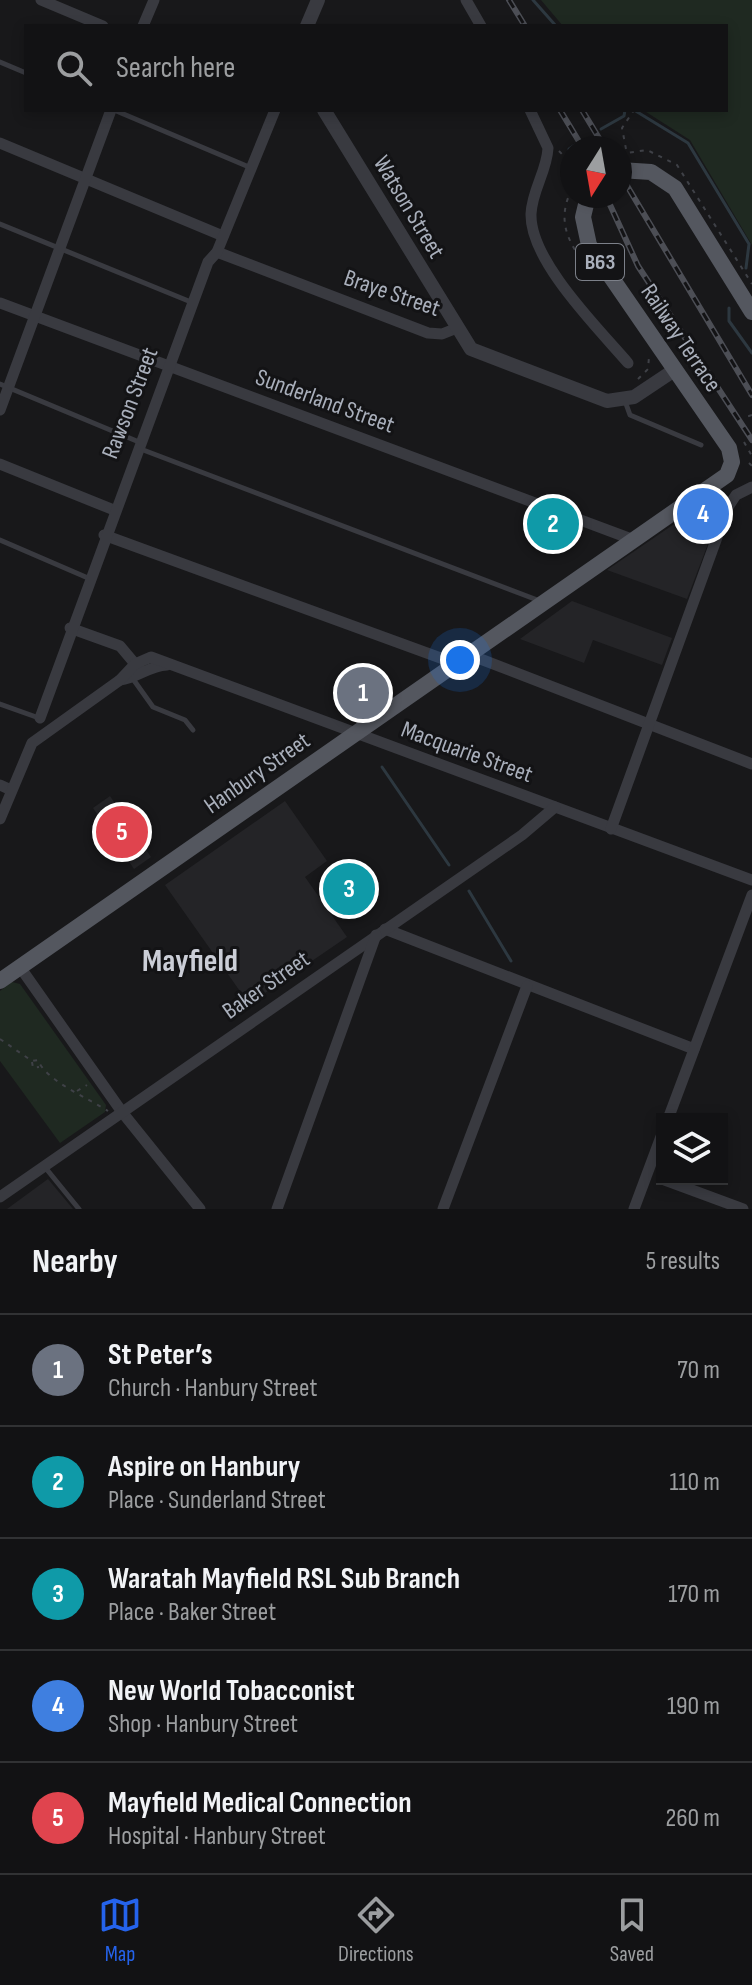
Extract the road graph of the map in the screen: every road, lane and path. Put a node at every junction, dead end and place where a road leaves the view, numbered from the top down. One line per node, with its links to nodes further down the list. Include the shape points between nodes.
1 (41, 0): 5 (street)
2 (154, 0): 6 (street)
3 (318, 0): 7 (street)
4 (466, 0): 8 (street)
5 (98, 24)
6 (144, 24)
7 (308, 24)
8 (480, 24)
9 (0, 62): 10 (lane)
10 (24, 72)
11 (112, 112): 21 (street)
12 (118, 112): 19 (lane)
13 (274, 112): 19 (street, Rawson Street)
14 (325, 112): 31 (street, Watson Street)
15 (531, 112): 32 (street, via 548,148 532,207 537,243)
16 (632, 112): 17 (path, via 622,128)
17 (624, 136)
18 (0, 143): 21 (street)
19 (252, 168): 24 (street, Rawson Street)
20 (632, 169): 29 (main road, via 661,176 675,188)
21 (85, 179): 24 (street); 25 (street)
22 (585, 208): 34 (main road, Railway Terrace / B63, via 589,245)
23 (0, 224): 25 (lane)
24 (223, 236): 26 (street, Rawson Street)
25 (59, 250): 28 (lane); 30 (street)
26 (217, 252): 28 (street, Rawson Street); 31 (street, Braye Street, via 428,333)
27 (0, 303): 30 (street, Sunderland Street)
28 (192, 303): 33 (street, Rawson Street)
29 (752, 312)
30 (34, 317): 33 (street, Sunderland Street); 35 (street)
31 (457, 328): 36 (street, Braye Street, via 476,352 590,398)
32 (628, 363)
33 (168, 366): 41 (street, Rawson Street); 50 (street, Sunderland Street)
34 (673, 371): 36 (street); 45 (main road, Railway Terrace / B63)
35 (4, 386): 37 (street); 41 (lane)
36 (624, 400): 42 (lane, via 630,415)
37 (0, 410)
38 (751, 416): 39 (path)
39 (752, 422)
40 (744, 442): 43 (path)
41 (138, 445): 47 (street, Rawson Street); 52 (lane)
42 (701, 445)
43 (752, 456)
44 (0, 464): 47 (street)
45 (747, 464): 50 (main road, Hanbury Street / B63)
46 (752, 487): 58 (street, via 736,495 728,507)
47 (114, 510): 48 (street, Rawson Street)
48 (104, 535): 51 (street, Rawson Street); 54 (street)
49 (0, 540): 51 (lane)
50 (634, 540): 52 (main road, Hanbury Street / B63)
51 (88, 578): 53 (street, Rawson Street)
52 (544, 602): 54 (main road, Hanbury Street / B63)
53 (70, 628): 55 (street, via 120,646); 57 (street, Rawson Street)
54 (464, 659): 58 (street); 60 (main road, Hanbury Street / B63)
55 (132, 673): 59 (lane, via 153,707 185,720); 60 (street, Macquarie Street, via 151,657); 62 (street, via 27,750)
56 (0, 704): 57 (lane)
57 (40, 718)
58 (650, 726): 61 (street); 65 (street)
59 (193, 730)
60 (355, 735): 63 (street, Macquarie Street); 69 (main road, Hanbury Street / B63)
61 (752, 764)
62 (6, 787): 64 (street)
63 (555, 807): 65 (street, Macquarie Street); 68 (street, Baker Street)
64 (0, 819)
65 (611, 829): 66 (street, Macquarie Street)
66 (752, 880)
67 (752, 895): 73 (street)
68 (381, 932): 71 (street); 79 (street, Baker Street); 88 (street)
69 (20, 967): 70 (main road, Hanbury Street / B63); 79 (street)
70 (0, 981)
71 (527, 986): 73 (street); 89 (street)
72 (0, 1039): 74 (path)
73 (694, 1049): 78 (street)
74 (32, 1061): 75 (path, via 40,1061); 75 (path, via 33,1068)
75 (40, 1066): 77 (path)
76 (87, 1085): 77 (path)
77 (76, 1091): 79 (path)
78 (670, 1113)
79 (118, 1115): 81 (street, Baker Street); 87 (street)
80 (656, 1150): 82 (street)
81 (44, 1166): 85 (street, Baker Street); 86 (lane)
82 (647, 1173): 83 (street); 90 (street)
83 (656, 1177)
84 (678, 1185): 91 (street)
85 (0, 1197)
86 (79, 1209)
87 (200, 1209)
88 (277, 1209)
89 (443, 1209)
90 (634, 1209)
91 (743, 1209)

